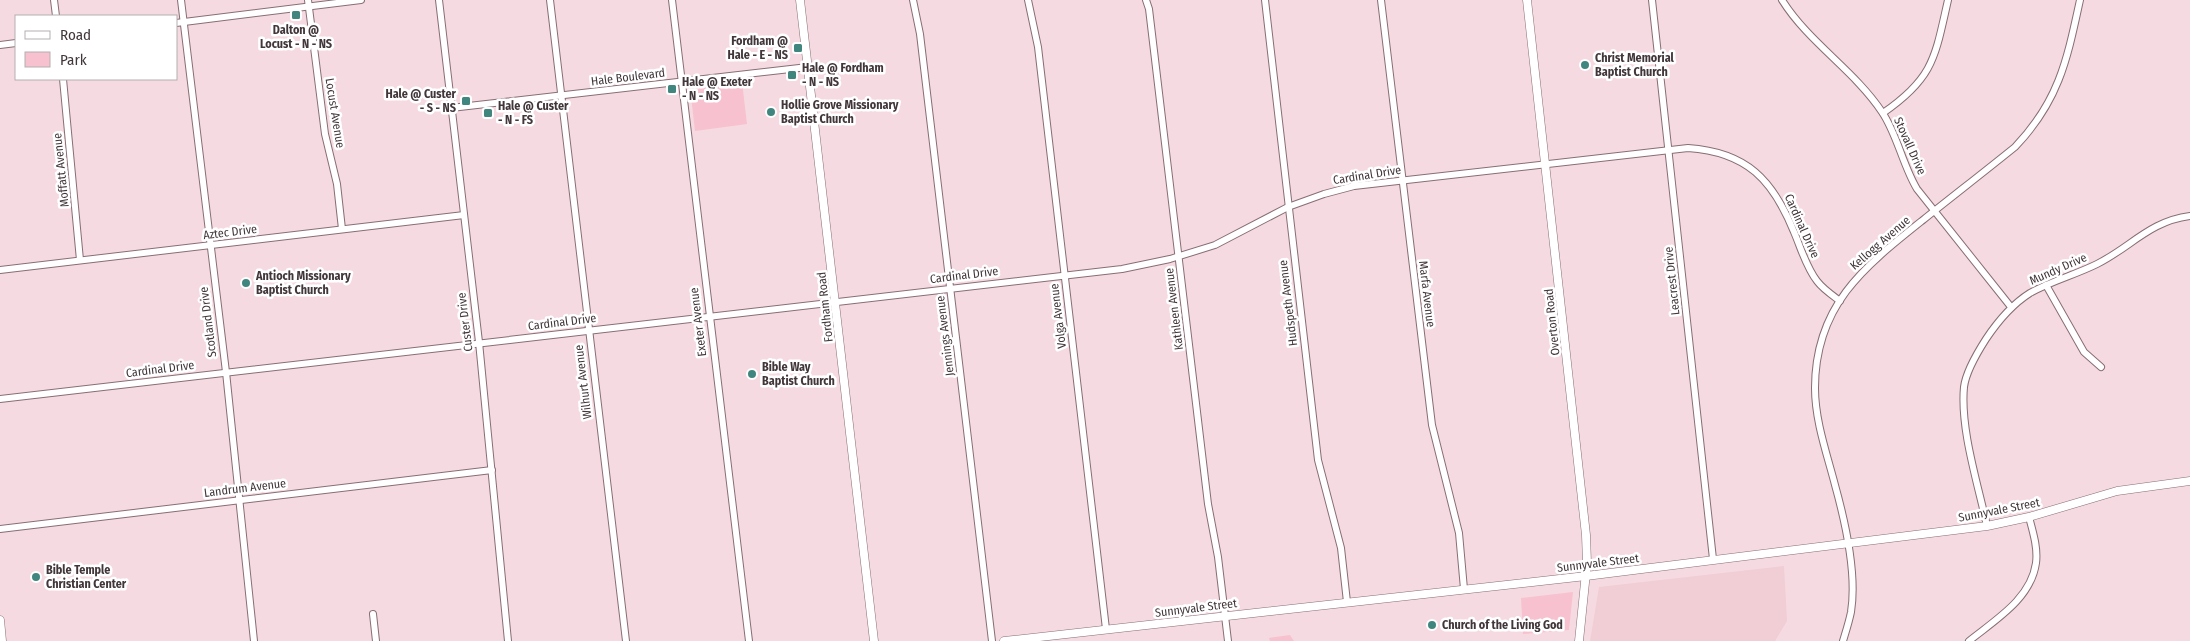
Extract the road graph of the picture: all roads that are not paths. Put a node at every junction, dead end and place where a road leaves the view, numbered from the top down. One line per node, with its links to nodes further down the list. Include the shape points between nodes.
1 (54, 0): 19 (street)
2 (181, 0): 20 (street, Scotland Drive)
3 (361, 0): 18 (street)
4 (440, 0): 28 (street, Custer Drive)
5 (550, 0): 27 (street, Wilhurt Avenue)
6 (672, 0): 26 (street, Exeter Avenue)
7 (800, 0): 24 (street, Fordham Road)
8 (913, 0): 44 (street, Jennings Avenue)
9 (1028, 0): 42 (street, Volga Avenue, via 1038,47)
10 (1146, 0): 39 (street, Kathleen Avenue)
11 (1265, 0): 33 (street, Hudspeth Avenue)
12 (1381, 0): 32 (street, Marfa Avenue)
13 (1527, 0): 31 (street, Overton Road)
14 (1652, 0): 30 (street, Leacrest Drive)
15 (1782, 0): 29 (street, Stovall Drive, via 1806,32 1844,66)
16 (1948, 0): 29 (street, via 1937,52 1926,73 1907,97)
17 (2080, 0): 34 (street, Kellogg Avenue, via 2058,83 2031,130 2015,147)
18 (308, 3): 20 (street); 37 (street, Locust Avenue, via 325,134 337,184)
19 (56, 15)
20 (184, 22): 21 (street); 38 (street, Scotland Drive)
21 (178, 23)
22 (15, 43): 23 (street)
23 (0, 45)
24 (808, 67): 26 (street, Hale Boulevard); 45 (street, Fordham Road)
25 (63, 80): 40 (street, Moffatt Avenue)
26 (682, 82): 27 (street, Hale Boulevard); 48 (street, Exeter Avenue)
27 (562, 96): 28 (street, Hale Boulevard); 49 (street, Wilhurt Avenue)
28 (451, 108): 35 (street, Custer Drive)
29 (1883, 113): 34 (street, Stovall Drive, via 1910,177)
30 (1669, 150): 31 (street, Cardinal Drive); 46 (street, Cardinal Drive, via 1710,149 1746,165 1762,177 1776,193 1816,280); 61 (street, Leacrest Drive)
31 (1545, 164): 32 (street, Cardinal Drive); 62 (street, Overton Road, via 1585,517)
32 (1402, 180): 33 (street, Cardinal Drive, via 1344,188); 63 (street, Marfa Avenue, via 1432,425 1459,533)
33 (1288, 207): 39 (street, Cardinal Drive, via 1233,237); 64 (street, Hudspeth Avenue, via 1318,460 1341,548)
34 (1934, 211): 46 (street, Kellogg Avenue, via 1863,270); 47 (street, Stovall Drive)
35 (464, 215): 37 (street, Aztec Drive); 50 (street, Custer Drive)
36 (2190, 216): 43 (street, Mundy Drive, via 2161,223 2097,264)
37 (342, 229): 38 (street, Aztec Drive)
38 (210, 246): 40 (street, Aztec Drive); 52 (street, Scotland Drive)
39 (1179, 257): 42 (street, Cardinal Drive); 66 (street, Kathleen Avenue, via 1208,504)
40 (80, 260): 41 (street, Aztec Drive)
41 (0, 270)
42 (1064, 275): 44 (street, Cardinal Drive); 68 (street, Volga Avenue)
43 (2046, 285): 47 (street, Mundy Drive); 51 (street, via 2084,352)
44 (951, 288): 45 (street, Cardinal Drive); 76 (street, Jennings Avenue)
45 (835, 301): 48 (street, Cardinal Drive); 75 (street, Fordham Road)
46 (1840, 301): 60 (street, Kellogg Avenue, via 1819,350 1815,389 1817,412)
47 (2011, 307): 58 (street, Mundy Drive, via 1981,346 1964,386 1963,414)
48 (709, 316): 49 (street, Cardinal Drive); 74 (street, Exeter Avenue)
49 (588, 330): 50 (street, Cardinal Drive); 73 (street, Wilhurt Avenue)
50 (479, 342): 52 (street, Cardinal Drive); 54 (street, Custer Drive)
51 (2101, 367)
52 (226, 372): 53 (street, Cardinal Drive); 56 (street, Scotland Drive)
53 (0, 399)
54 (492, 470): 56 (street, Landrum Avenue); 72 (street, Custer Drive)
55 (2190, 481): 57 (street, Sunnyvale Street, via 2117,491)
56 (240, 500): 59 (street, Landrum Avenue); 70 (street, Scotland Drive)
57 (2029, 517): 58 (street, Sunnyvale Street); 81 (street, via 2036,563 2028,587 2009,609)
58 (1987, 526): 60 (street, Sunnyvale Street)
59 (0, 529)
60 (1847, 544): 61 (street, Sunnyvale Street); 80 (street, Kellogg Avenue, via 1853,591)
61 (1714, 559): 62 (street, Sunnyvale Street)
62 (1586, 576): 63 (street, Sunnyvale Street); 79 (street, Overton Road)
63 (1464, 589): 64 (street, Sunnyvale Street)
64 (1347, 602): 66 (street, Sunnyvale Street)
65 (373, 614): 71 (street)
66 (1226, 616): 68 (street, Sunnyvale Street); 78 (street, Kathleen Avenue)
67 (0, 620): 69 (street)
68 (1106, 629): 77 (street, Sunnyvale Street)
69 (2, 641)
70 (254, 641)
71 (376, 641)
72 (508, 641)
73 (626, 641)
74 (749, 641)
75 (874, 641)
76 (992, 641)
77 (1004, 641)
78 (1228, 641)
79 (1579, 641)
80 (1843, 641)
81 (1969, 641)

